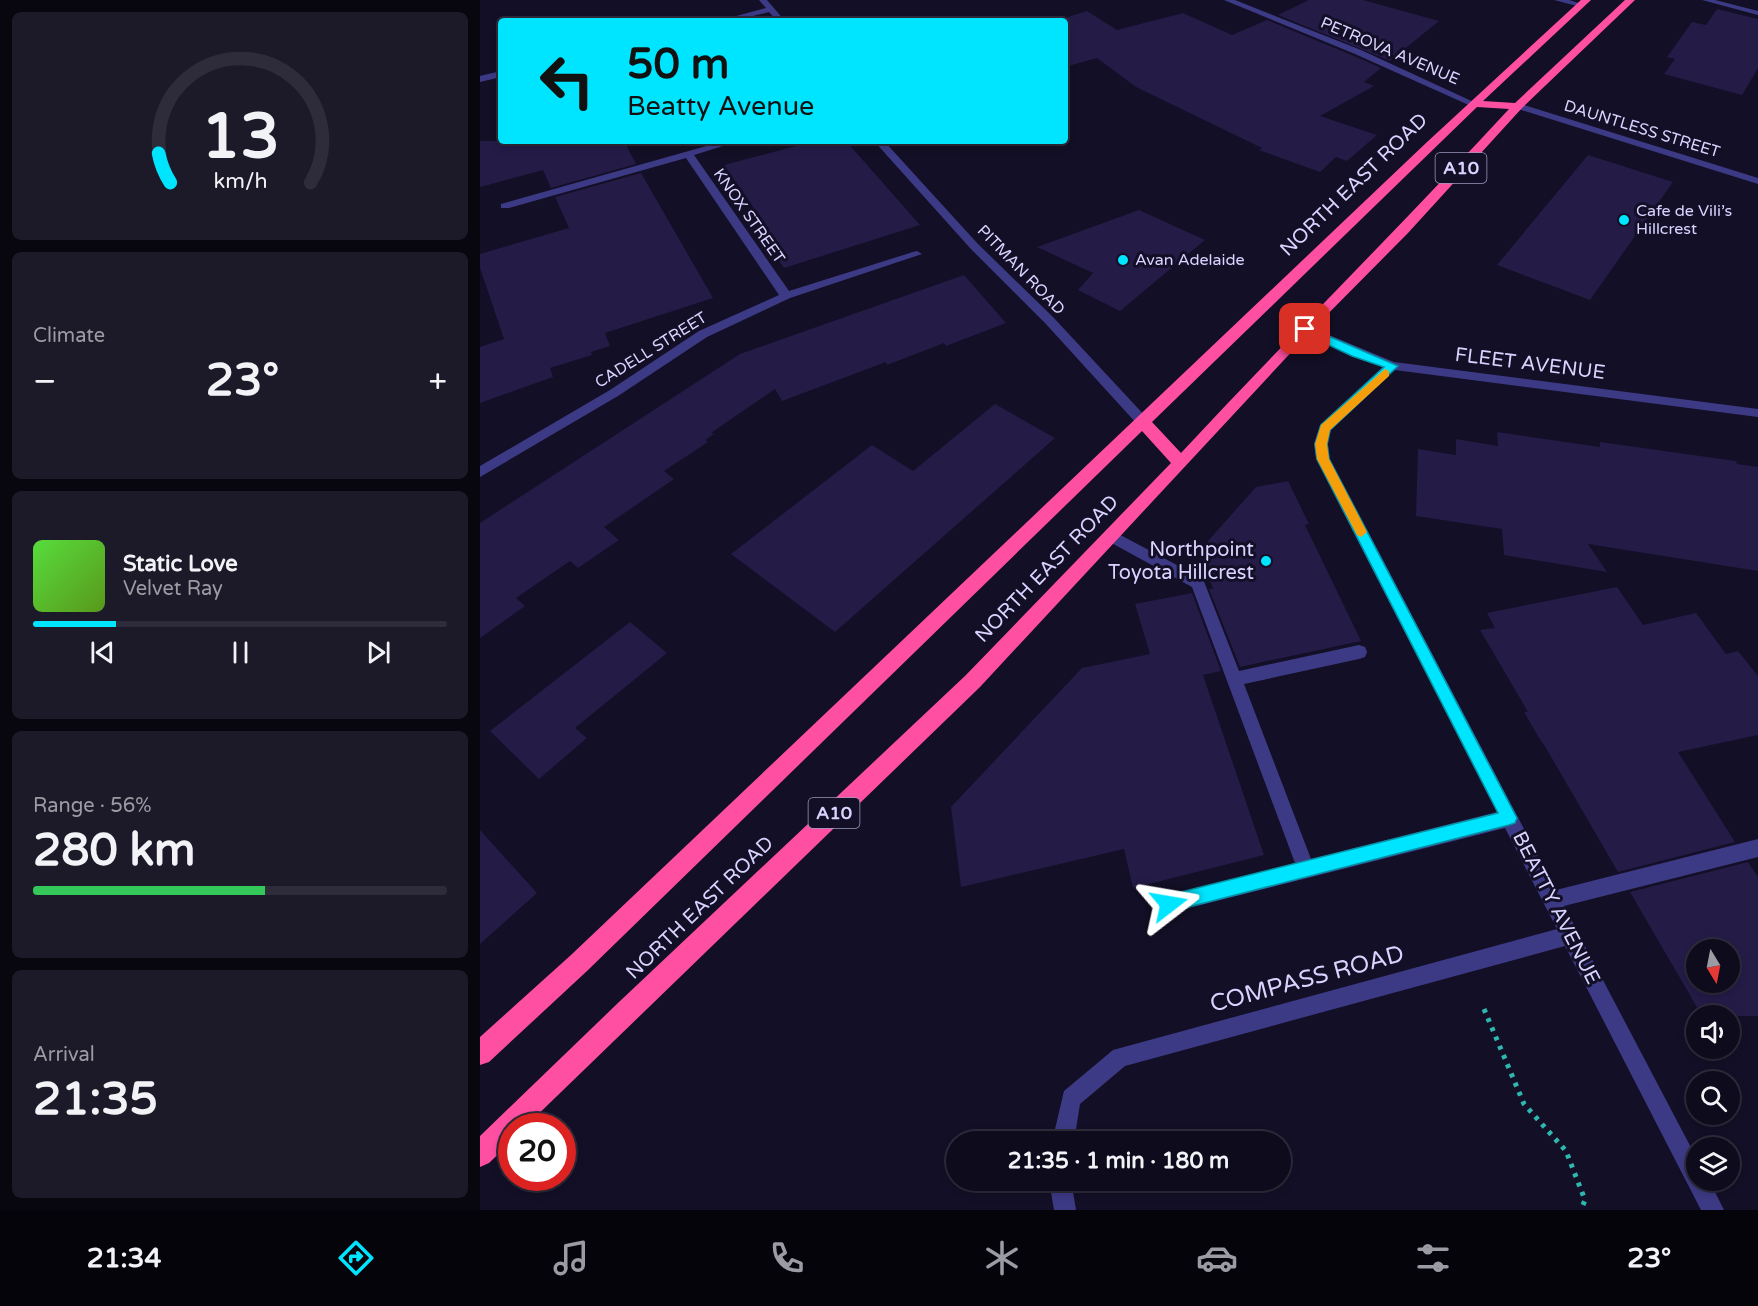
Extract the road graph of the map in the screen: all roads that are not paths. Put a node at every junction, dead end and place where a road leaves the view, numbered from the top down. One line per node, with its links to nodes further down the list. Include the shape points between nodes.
1 (763, 0): 7 (street)
2 (1228, 0): 13 (street, PETROVA AVENUE)
3 (1558, 0): 6 (street)
4 (1630, 0): 14 (highway, NORTH EAST ROAD / A10)
5 (1706, 0): 8 (street)
6 (1584, 3): 13 (highway, NORTH EAST ROAD / A10)
7 (772, 9): 9 (street); 10 (street)
8 (1758, 13)
9 (734, 18)
10 (779, 18)
11 (498, 75): 12 (street)
12 (480, 79)
13 (1474, 104): 14 (highway); 25 (highway, NORTH EAST ROAD / A10)
14 (1518, 106): 18 (street, DAUNTLESS STREET); 22 (highway, NORTH EAST ROAD / A10, via 1404,230)
15 (723, 144): 17 (street)
16 (882, 144): 25 (street, PITMAN ROAD)
17 (688, 154): 19 (street); 21 (street, KNOX STREET)
18 (1758, 181)
19 (505, 206)
20 (917, 254): 21 (street, CADELL STREET)
21 (786, 296): 27 (street, CADELL STREET, via 703,334 614,393)
22 (1305, 329): 23 (street, FLEET AVENUE); 26 (highway, NORTH EAST ROAD / A10)
23 (1392, 366): 24 (street, FLEET AVENUE); 31 (street, BEATTY AVENUE, via 1325,428 1323,459)
24 (1758, 413)
25 (1142, 421): 26 (highway); 37 (highway, NORTH EAST ROAD / A10, via 579,963)
26 (1181, 463): 28 (highway, NORTH EAST ROAD / A10)
27 (480, 472)
28 (1111, 536): 30 (street, via 1198,583); 39 (highway, NORTH EAST ROAD / A10, via 973,681)
29 (1359, 652): 30 (street)
30 (1234, 679): 33 (street)
31 (1509, 818): 33 (street); 34 (street, BEATTY AVENUE)
32 (1758, 848): 34 (street)
33 (1306, 869): 35 (street)
34 (1552, 900): 36 (street, BEATTY AVENUE)
35 (1169, 904)
36 (1570, 934): 38 (street, COMPASS ROAD, via 1120,1057 1071,1098); 40 (street, BEATTY AVENUE)
37 (480, 1053)
38 (1065, 1131)
39 (480, 1154)
40 (1686, 1159)
41 (1062, 1191): 43 (street)
42 (1703, 1191): 44 (street, BEATTY AVENUE)
43 (1065, 1210)
44 (1713, 1210)

